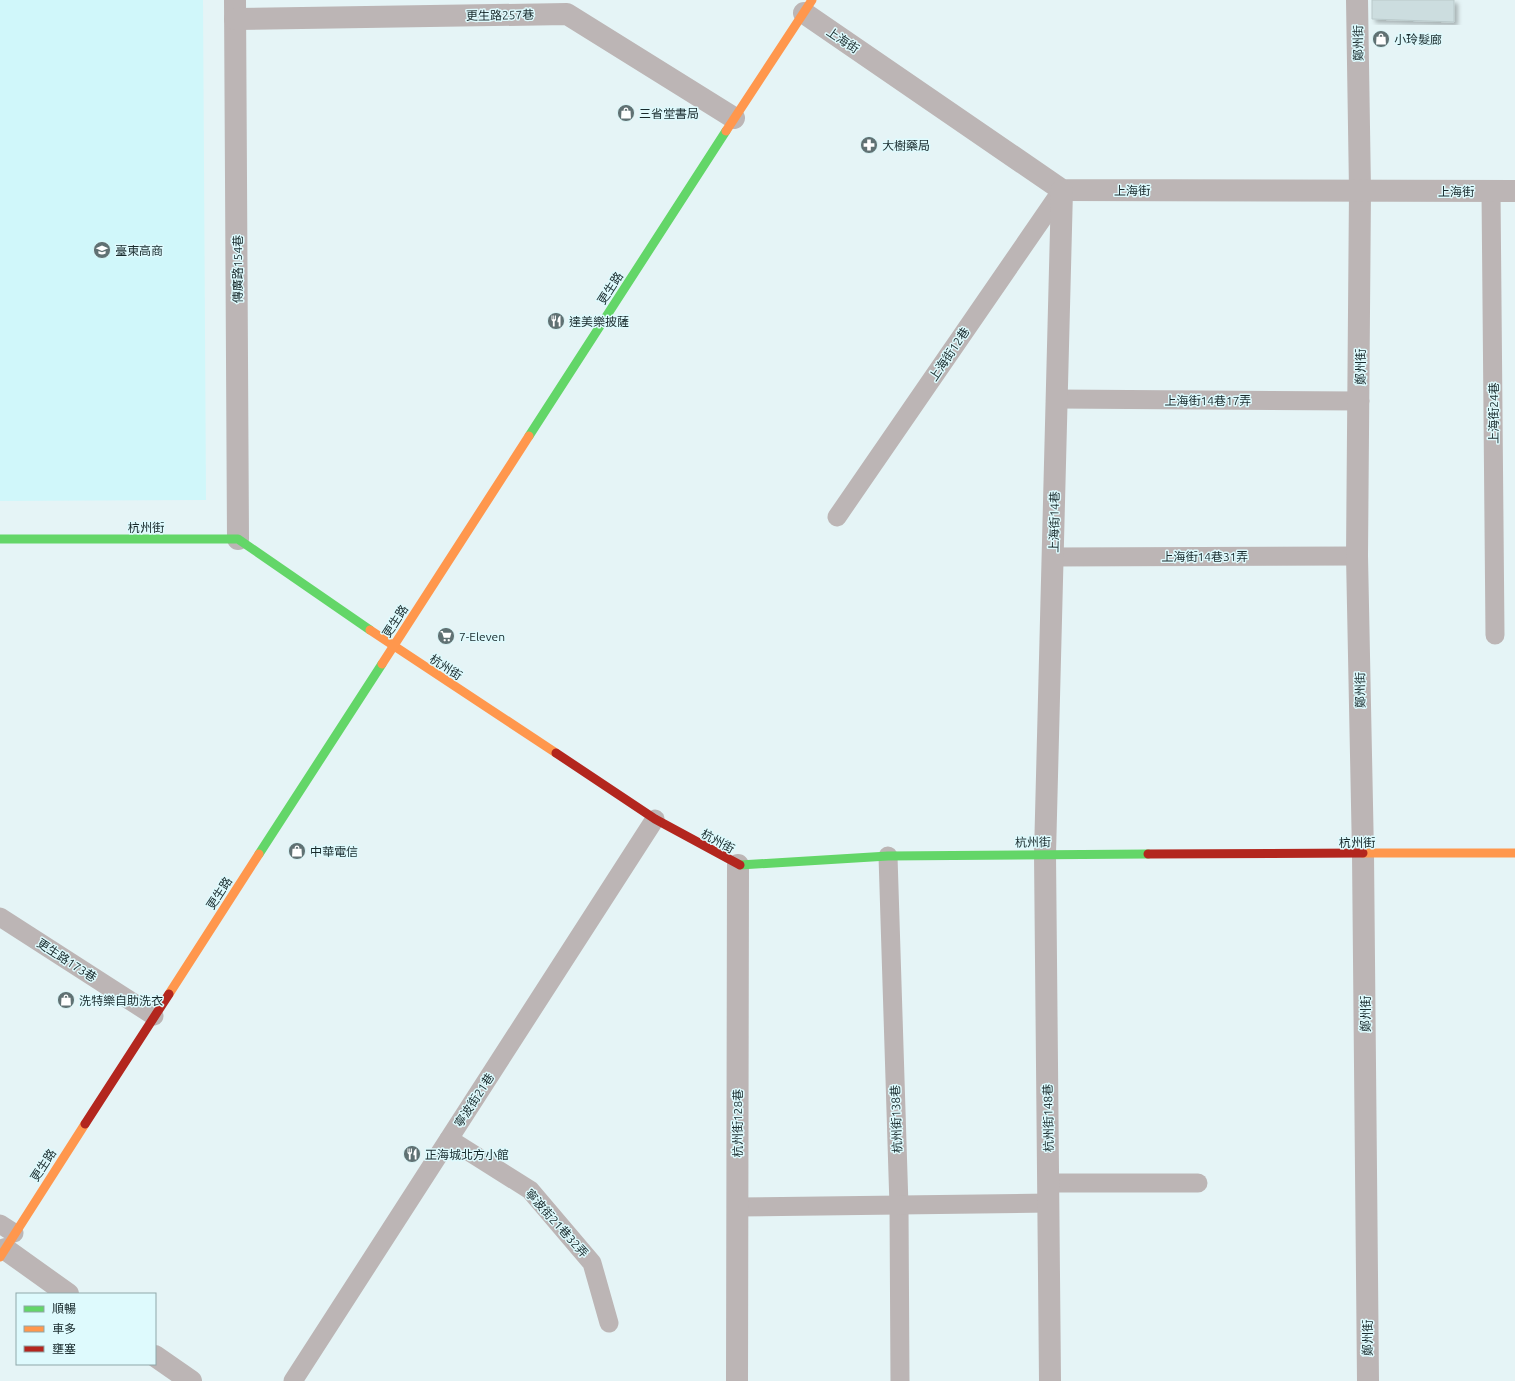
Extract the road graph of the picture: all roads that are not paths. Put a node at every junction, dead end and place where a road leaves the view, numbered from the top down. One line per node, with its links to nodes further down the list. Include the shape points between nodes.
1 (1357, 0): 7 (street, 鄭州街)
2 (567, 7): 4 (street, 更生路257巷); 5 (street, 更生路257巷)
3 (808, 7): 5 (street, 更生路); 6 (street, 上海街)
4 (235, 10): 14 (street, 傳廣路154巷)
5 (734, 118): 18 (street, 更生路)
6 (1062, 190): 7 (street, 上海街); 10 (street, 上海街14巷); 12 (lane, 上海街12巷)
7 (1360, 190): 8 (street, 上海街); 11 (street, 鄭州街)
8 (1491, 191): 9 (street, 上海街); 17 (lane, 上海街24巷)
9 (1515, 191)
10 (1057, 399): 11 (lane, 上海街14巷17弄); 15 (street, 上海街14巷)
11 (1360, 401): 16 (street, 鄭州街)
12 (837, 517)
13 (0, 539): 14 (street, 杭州街)
14 (238, 539): 18 (street, 杭州街)
15 (1053, 556): 16 (lane, 上海街14巷31弄); 21 (street, 上海街14巷)
16 (1358, 556): 22 (street, 鄭州街)
17 (1495, 635)
18 (393, 646): 19 (street, 杭州街); 26 (street, 更生路)
19 (655, 819): 24 (street, 杭州街); 27 (lane, 寧波街21巷)
20 (1515, 853): 22 (street, 杭州街)
21 (1045, 854): 22 (street, 杭州街); 23 (street, 杭州街); 29 (street, 杭州街148巷)
22 (1364, 854): 41 (street, 鄭州街)
23 (888, 856): 24 (street, 杭州街); 30 (lane, 杭州街138巷)
24 (738, 865): 31 (street, 杭州街128巷)
25 (0, 917): 26 (lane, 更生路173巷)
26 (154, 1016): 32 (street, 更生路)
27 (449, 1138): 34 (lane, 寧波街21巷32弄, via 530,1190 592,1263); 37 (lane, 寧波街21巷)
28 (1198, 1183): 29 (lane)
29 (1049, 1193): 30 (lane); 40 (street, 杭州街148巷)
30 (899, 1206): 31 (lane); 39 (lane, 杭州街138巷)
31 (737, 1207): 38 (street, 杭州街128巷)
32 (5, 1241): 33 (street)
33 (67, 1293)
34 (609, 1323)
35 (156, 1357): 36 (street)
36 (191, 1381)
37 (293, 1381)
38 (737, 1381)
39 (900, 1381)
40 (1050, 1381)
41 (1368, 1381)

